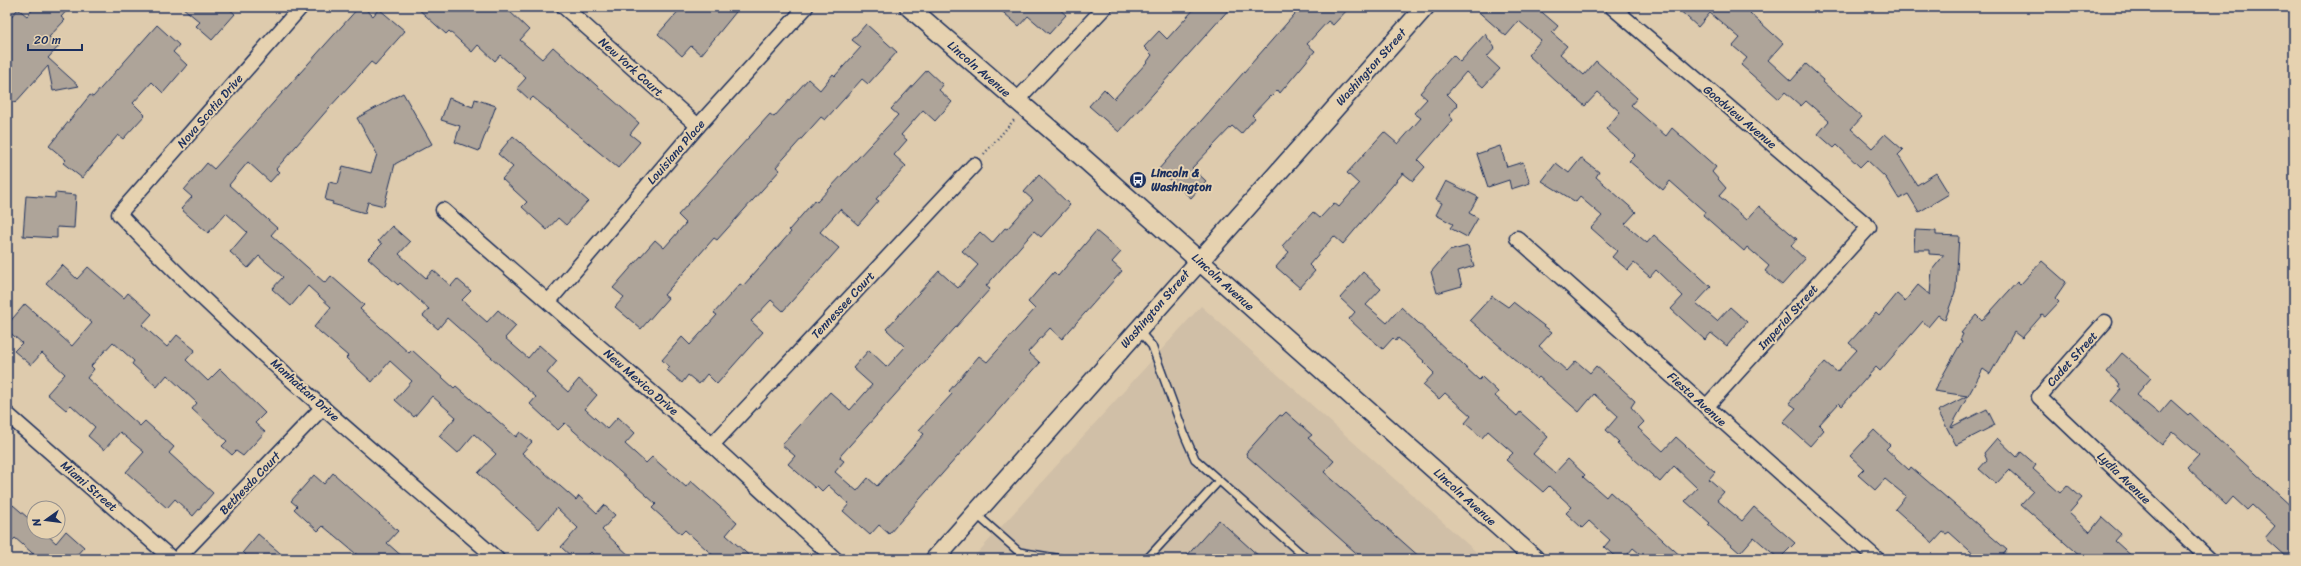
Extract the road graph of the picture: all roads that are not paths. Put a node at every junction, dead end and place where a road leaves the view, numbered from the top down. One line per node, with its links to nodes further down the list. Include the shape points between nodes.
1 (301, 7): 12 (street, Nova Scotia Drive)
2 (564, 7): 9 (street, New York Court)
3 (806, 7): 9 (street, Louisiana Place)
4 (909, 7): 8 (street, Lincoln Avenue)
5 (1105, 7): 8 (street)
6 (1425, 7): 15 (street, Washington Street)
7 (1612, 7): 13 (street, Goodview Avenue)
8 (1020, 105): 15 (street, Lincoln Avenue, via 1071,146)
9 (698, 126): 16 (street, Louisiana Place)
10 (974, 165): 23 (street, Tennessee Court)
11 (443, 210): 16 (street, New Mexico Drive)
12 (119, 214): 20 (street, Manhattan Drive, via 172,270)
13 (1869, 227): 21 (street, Imperial Street)
14 (1517, 238): 21 (street, Fiesta Avenue)
15 (1198, 260): 18 (street, Washington Street); 34 (street, Lincoln Avenue)
16 (549, 300): 23 (street, New Mexico Drive)
17 (2105, 322): 19 (street, Cadet Street)
18 (1138, 329): 24 (lane, via 1152,346 1184,436 1195,459); 25 (street, Washington Street)
19 (2039, 396): 36 (street, Lydia Avenue)
20 (323, 407): 27 (street, Bethesda Court); 28 (street, Manhattan Drive)
21 (1706, 407): 35 (street, Fiesta Avenue)
22 (7, 414): 26 (street, Miami Street)
23 (712, 445): 29 (street, New Mexico Drive)
24 (1218, 482): 32 (lane); 33 (lane)
25 (975, 513): 30 (street, Washington Street); 31 (lane, via 1019,552)
26 (172, 559)
27 (176, 559)
28 (497, 559)
29 (835, 559)
30 (934, 559)
31 (1062, 559)
32 (1146, 559)
33 (1307, 559)
34 (1535, 559)
35 (1878, 559)
36 (2209, 559)

